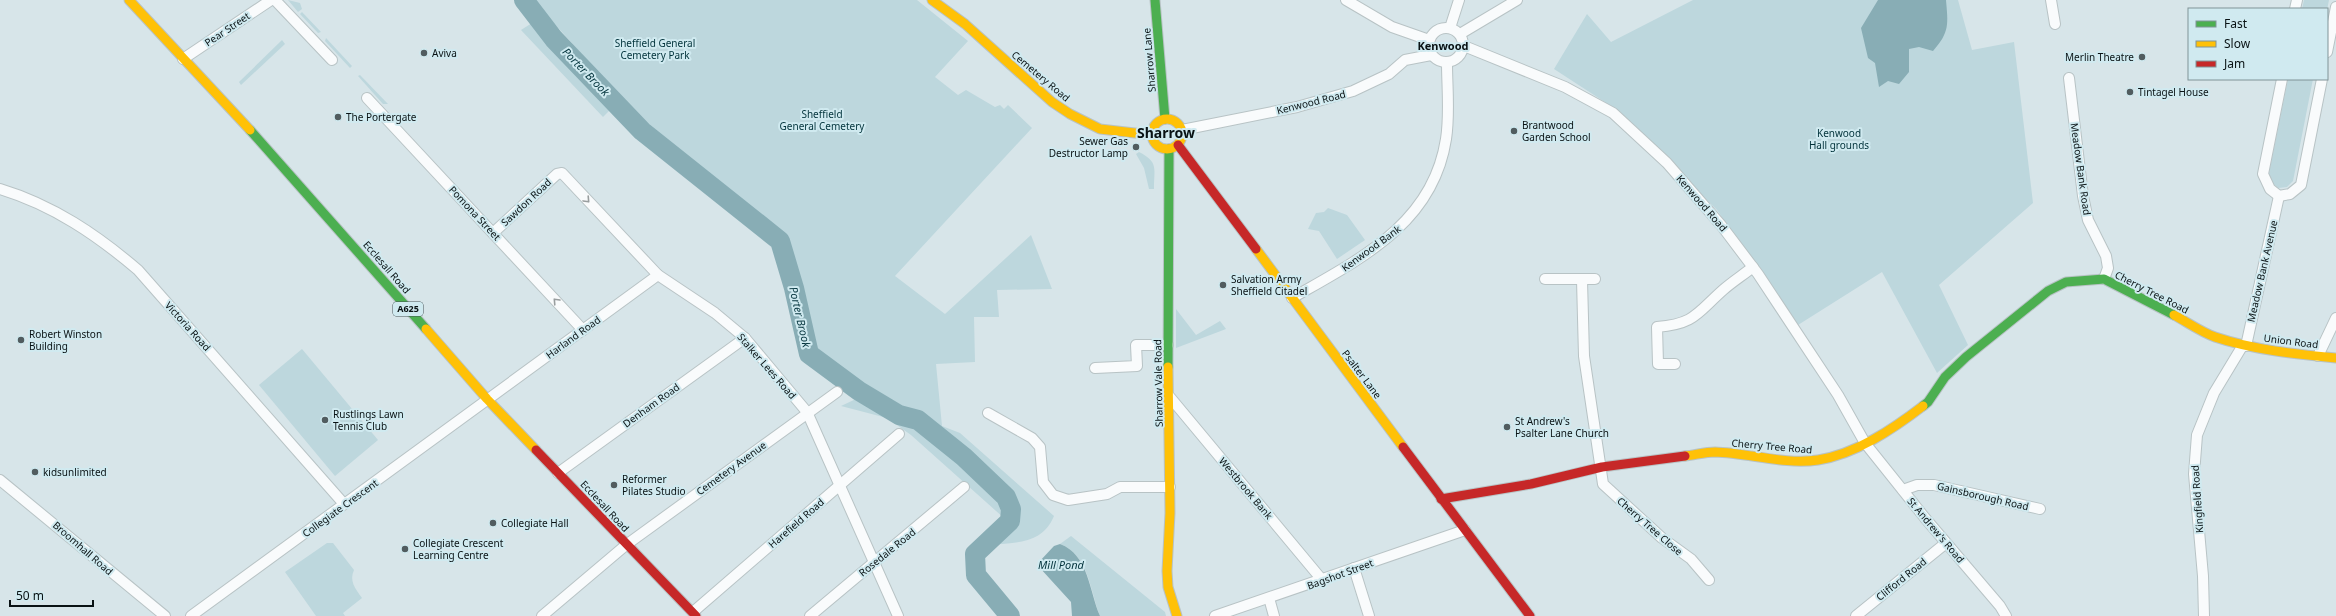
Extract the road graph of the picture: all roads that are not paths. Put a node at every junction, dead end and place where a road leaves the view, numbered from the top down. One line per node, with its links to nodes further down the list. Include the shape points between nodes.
1 (129, 0): 18 (street, Ecclesall Road / A625)
2 (270, 0): 18 (street, Pear Street)
3 (275, 0): 19 (street)
4 (932, 0): 27 (street, Cemetery Road, via 965,24 1052,102 1070,114 1100,129)
5 (1155, 0): 25 (street, Sharrow Lane)
6 (1346, 0): 14 (street, via 1392,27)
7 (1459, 0): 12 (street)
8 (1518, 0): 13 (street)
9 (2051, 0): 11 (street)
10 (2336, 7): 16 (street)
11 (2055, 24)
12 (1450, 28): 13 (street); 14 (street, via 1439,29)
13 (1460, 34): 15 (street)
14 (1429, 40): 17 (street)
15 (1464, 46): 20 (street, via 1459,58); 34 (street, Kenwood Road, via 1566,87 1613,113 1667,163 1721,224)
16 (2328, 47)
17 (1432, 55): 20 (street, via 1438,61); 26 (street, Kenwood Road, via 1406,60 1388,74 1354,91 1297,107)
18 (183, 59): 52 (street, Ecclesall Road / A625, via 316,202)
19 (332, 60)
20 (1447, 63): 40 (street, Kenwood Bank, via 1446,138 1439,169 1424,199 1412,216 1394,233 1346,267)
21 (2069, 78): 38 (street, Meadow Bank Road, via 2083,196 2088,220 2106,256 2108,268)
22 (2282, 80): 32 (street, via 2263,174 2270,189)
23 (2322, 80): 32 (street, via 2301,185 2290,194)
24 (367, 98): 33 (street, Pomona Street)
25 (1165, 119): 26 (street, via 1176,121); 27 (street, via 1156,124)
26 (1182, 130): 28 (street)
27 (1152, 135): 29 (street, via 1156,144)
28 (1178, 145): 29 (street); 40 (street, Psalter Lane)
29 (1169, 149): 44 (street, Sharrow Vale Road)
30 (560, 173): 33 (street, Sawdon Road); 35 (street, Stalker Lees Road, one-way to 35)
31 (0, 189): 65 (street, Victoria Road, via 47,206 79,224 138,270)
32 (2279, 196): 45 (street, Meadow Bank Avenue)
33 (494, 232): 42 (street, Pomona Street, one-way to 33)
34 (1752, 267): 48 (street, via 1722,290 1706,309 1676,325 1657,327 1658,364); 56 (street, Kenwood Road, via 1838,395)
35 (658, 275): 42 (street, Harland Road); 43 (street, Stalker Lees Road, via 715,313)
36 (1545, 279): 39 (street)
37 (1596, 279): 39 (street)
38 (2104, 279): 45 (street, Cherry Tree Road, via 2213,336); 56 (street, Cherry Tree Road, via 2088,278 2066,282 2048,291 1945,376 1928,402 1901,423)
39 (1582, 280): 57 (street, Cherry Tree Close, via 1583,343)
40 (1292, 298): 64 (street, Psalter Lane)
41 (2336, 318): 46 (street)
42 (583, 330): 52 (street, Harland Road)
43 (745, 338): 53 (street, Stalker Lees Road); 58 (street, Denham Road)
44 (1168, 345): 49 (street, via 1136,345 1137,366); 51 (street, Sharrow Vale Road)
45 (2244, 345): 46 (street, Union Road); 88 (street, Kingfield Road, via 2214,393 2197,435 2194,474 2204,576)
46 (2318, 356): 47 (street, Union Road)
47 (2336, 358)
48 (1675, 364)
49 (1094, 368)
50 (837, 392): 53 (street, Cemetery Avenue)
51 (1169, 396): 62 (street, Sharrow Vale Road); 73 (street, Westbrook Bank)
52 (487, 399): 58 (street, Ecclesall Road / A625); 65 (street, Collegiate Crescent)
53 (807, 412): 60 (street, Stalker Lees Road); 69 (street, Cemetery Avenue)
54 (988, 413): 62 (street, via 1032,438 1040,447 1043,482 1053,495 1068,500 1107,494 1120,487)
55 (899, 434): 60 (street, Harefield Road)
56 (1865, 443): 57 (street, Cherry Tree Road, via 1818,460 1714,452); 63 (street, St Andrew's Road)
57 (1602, 467): 64 (street, Cherry Tree Road, via 1531,484); 72 (street, Cherry Tree Close, via 1603,484 1662,538 1691,560)
58 (558, 473): 69 (street, Ecclesall Road / A625)
59 (0, 480): 76 (street, Broomhall Road)
60 (839, 487): 70 (street, Stalker Lees Road); 75 (street, Harefield Road)
61 (964, 487): 70 (street, Rosedale Road)
62 (1170, 487): 81 (street, Sharrow Vale Road, via 1167,571 1168,587)
63 (1903, 490): 66 (street, Gainsborough Road, via 1918,485 1934,485); 68 (street, St Andrew's Road)
64 (1441, 499): 67 (street, Psalter Lane)
65 (344, 504): 77 (street, Collegiate Crescent)
66 (2040, 509)
67 (1465, 530): 71 (street, Bagshot Street); 85 (street, Psalter Lane)
68 (1946, 543): 86 (street, Clifford Road); 87 (street, St Andrew's Road)
69 (626, 545): 75 (street, Ecclesall Road / A625); 78 (street, Cemetery Avenue)
70 (874, 563): 79 (street, Rosedale Road); 80 (street, Stalker Lees Road)
71 (1354, 568): 73 (street, Bagshot Street); 84 (street)
72 (1709, 580)
73 (1323, 581): 74 (street, Bagshot Street)
74 (1269, 598): 82 (street, Bagshot Street); 83 (street)
75 (694, 614)
76 (165, 616)
77 (191, 616)
78 (542, 616)
79 (810, 616)
80 (898, 616)
81 (1177, 616)
82 (1215, 616)
83 (1274, 616)
84 (1369, 616)
85 (1530, 616)
86 (1856, 616)
87 (2006, 616)
88 (2204, 616)

